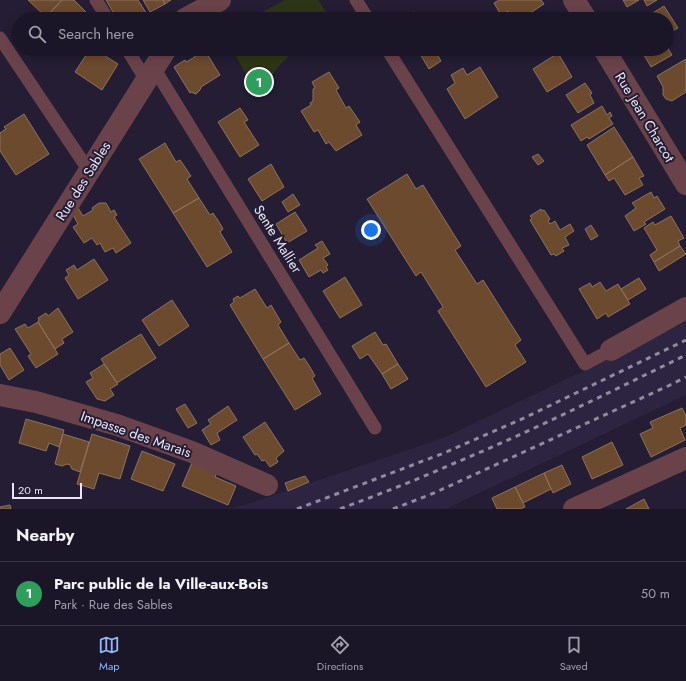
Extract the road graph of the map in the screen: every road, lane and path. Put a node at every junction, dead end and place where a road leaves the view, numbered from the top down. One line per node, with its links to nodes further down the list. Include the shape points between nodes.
1 (96, 0): 5 (lane)
2 (220, 0): 6 (street)
3 (356, 0): 7 (lane)
4 (574, 0): 8 (street)
5 (104, 12)
6 (198, 12)
7 (364, 12)
8 (582, 12)
9 (0, 38): 11 (lane)
10 (12, 56): 17 (lane)
11 (12, 56)
12 (133, 56): 16 (lane, Sente Mallier)
13 (162, 56): 16 (street, Rue des Sables)
14 (391, 56): 21 (lane, via 585,364)
15 (608, 56): 18 (street, Rue Jean Charcot)
16 (150, 74): 17 (street, Rue des Sables); 23 (lane, Sente Mallier)
17 (89, 171): 20 (street, Rue des Sables)
18 (686, 184)
19 (686, 308): 21 (street)
20 (0, 313)
21 (611, 350)
22 (0, 395): 25 (street, Impasse des Marais, via 36,402 117,425 192,452)
23 (375, 428)
24 (686, 458): 26 (street)
25 (267, 485)
26 (574, 509)

